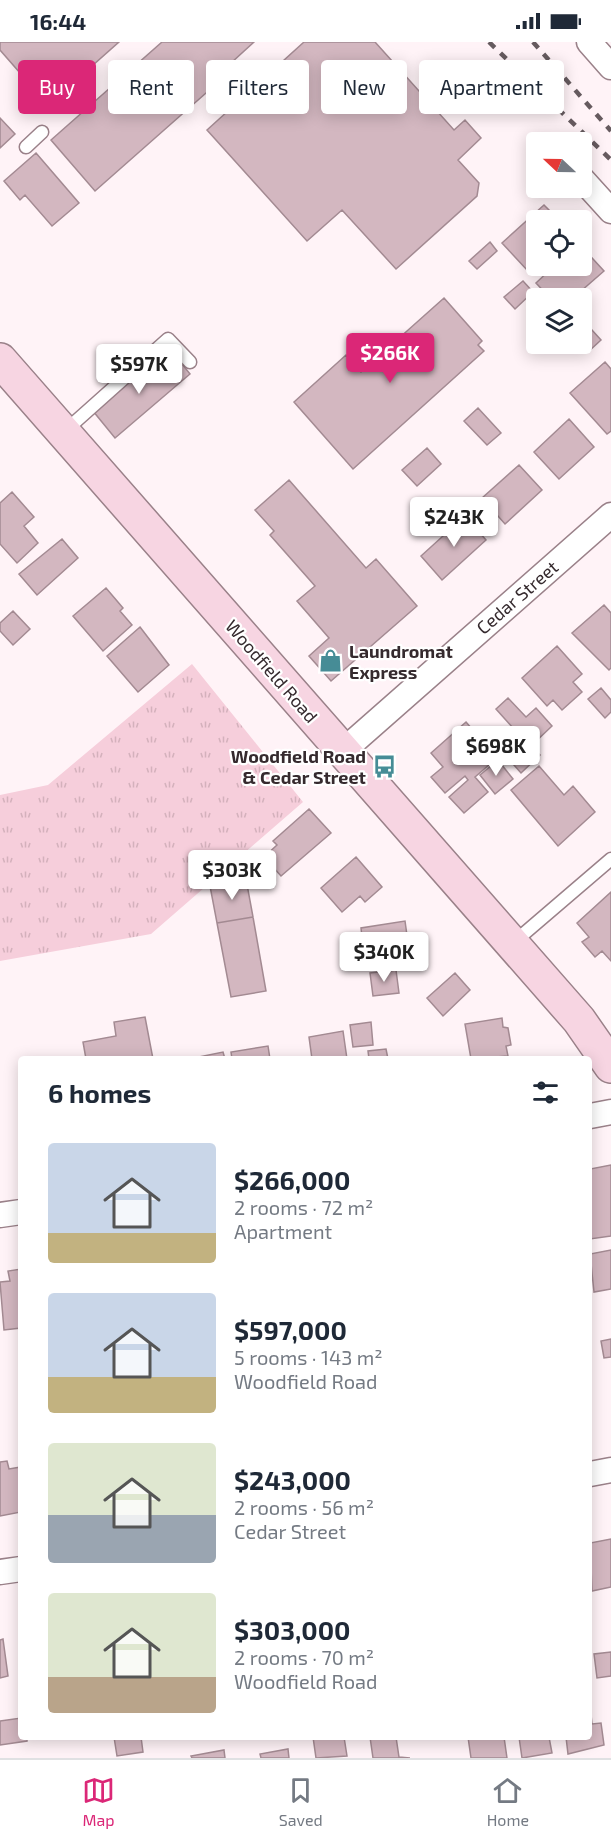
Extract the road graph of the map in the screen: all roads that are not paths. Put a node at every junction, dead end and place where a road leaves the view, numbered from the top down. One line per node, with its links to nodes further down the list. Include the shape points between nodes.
1 (589, 42): 2 (street)
2 (611, 68)
3 (42, 132): 4 (lane)
4 (26, 147)
5 (592, 190): 6 (street)
6 (611, 211)
7 (0, 360): 9 (main road, Woodfield Road)
8 (190, 363): 9 (lane, via 168,339)
9 (64, 432): 11 (main road, Woodfield Road)
10 (611, 515): 11 (street, Cedar Street)
11 (343, 751): 13 (main road, Woodfield Road)
12 (611, 859): 13 (lane)
13 (512, 944): 14 (main road, Woodfield Road, via 579,1020)
14 (611, 1066)
15 (611, 1112): 16 (street)
16 (592, 1116)
17 (18, 1212): 18 (street)
18 (0, 1215)
19 (611, 1470): 20 (street)
20 (592, 1474)
21 (18, 1569): 22 (street)
22 (0, 1572)

